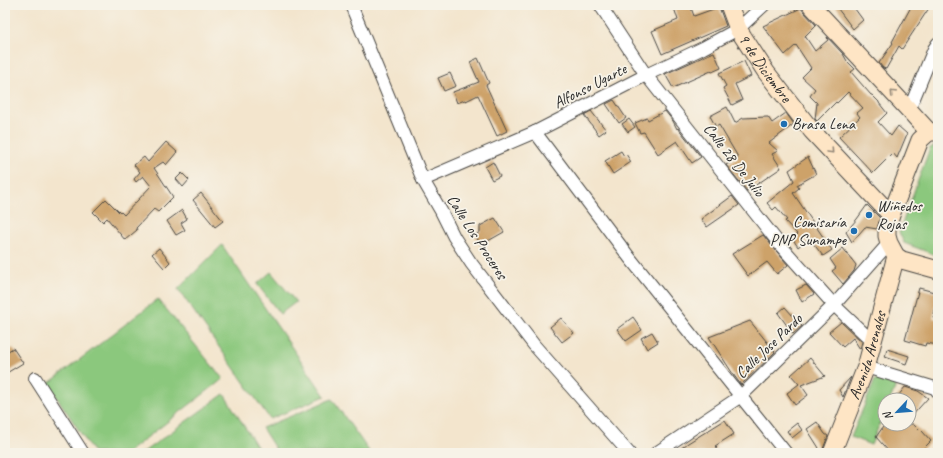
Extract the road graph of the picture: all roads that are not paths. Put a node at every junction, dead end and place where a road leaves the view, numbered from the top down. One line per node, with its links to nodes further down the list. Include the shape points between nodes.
1 (351, 5): 12 (street, Calle Los Proceres)
2 (600, 5): 8 (street, Calle 28 De Julio)
3 (729, 5): 6 (main road, 9 de Diciembre)
4 (764, 5): 6 (street, Alfonso Ugarte)
5 (810, 5): 9 (main road, one-way to 5)
6 (738, 29): 8 (street, Alfonso Ugarte); 13 (main road, 9 de Diciembre, one-way to 13, via 766,72 812,131)
7 (938, 43): 9 (street)
8 (646, 75): 10 (street, Alfonso Ugarte); 16 (street, Calle 28 De Julio, via 781,246)
9 (909, 110): 11 (main road)
10 (535, 132): 12 (street, Alfonso Ugarte); 21 (street, via 629,257)
11 (933, 132): 13 (main road, Avenida Arenales, via 920,140)
12 (423, 180): 23 (street, Calle Los Proceres, via 471,263 534,345)
13 (891, 215): 14 (main road, Avenida Arenales, via 887,236)
14 (892, 250): 15 (main road, via 902,260); 16 (street, Calle Jose Pardo); 17 (main road, Avenida Arenales)
15 (938, 270)
16 (834, 305): 17 (street, Calle 28 De Julio); 21 (street, Calle Jose Pardo)
17 (872, 341): 18 (main road, Avenida Arenales)
18 (866, 367): 20 (street); 26 (main road, Avenida Arenales)
19 (35, 378): 22 (street)
20 (937, 386)
21 (741, 396): 24 (street, Calle Jose Pardo); 25 (street)
22 (82, 453)
23 (629, 453)
24 (656, 453)
25 (786, 453)
26 (832, 453)

